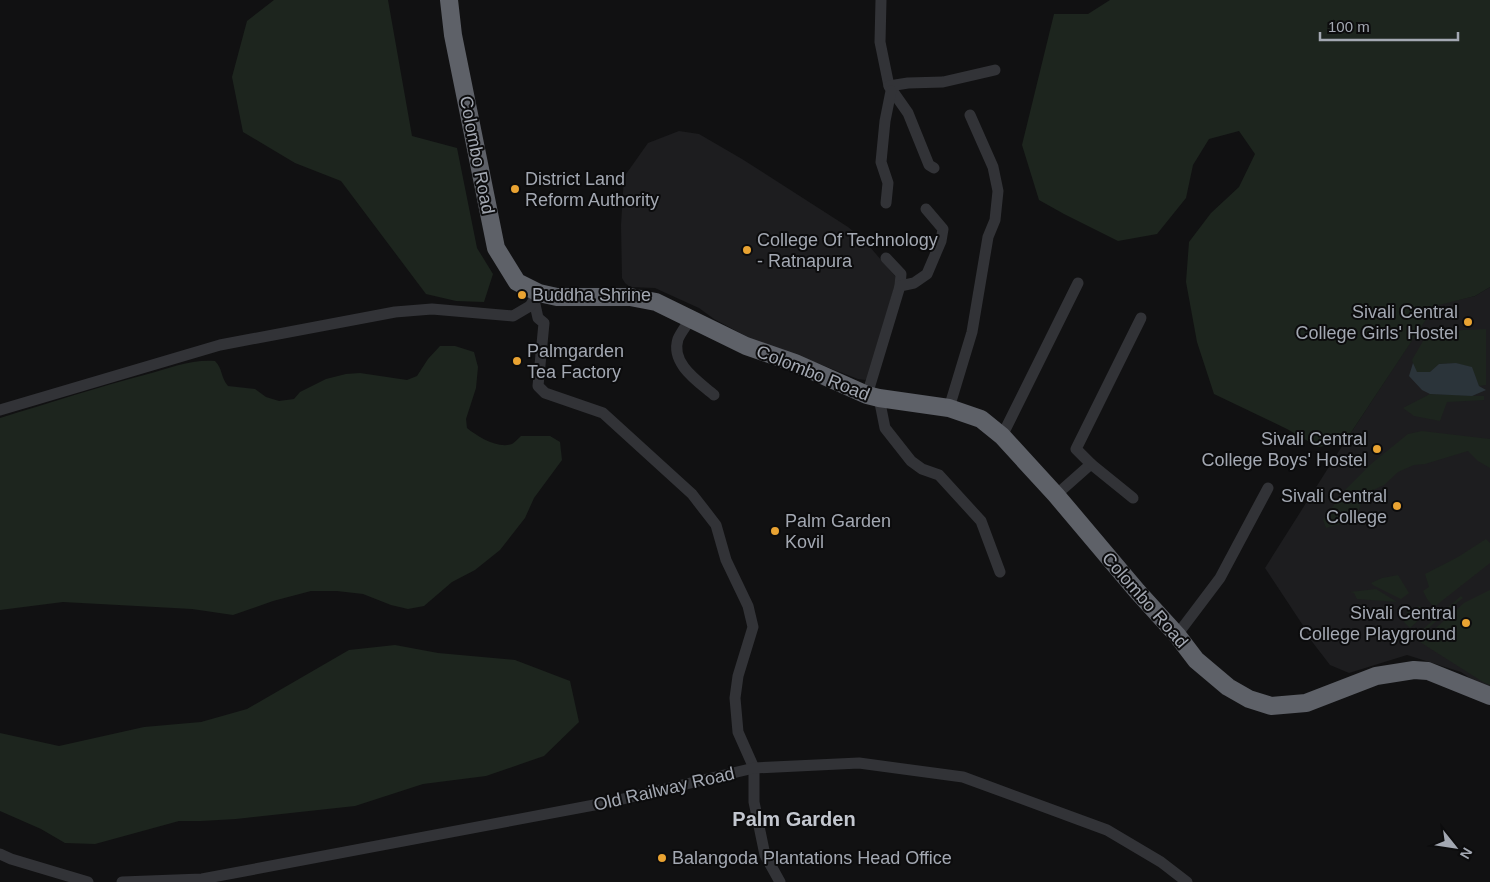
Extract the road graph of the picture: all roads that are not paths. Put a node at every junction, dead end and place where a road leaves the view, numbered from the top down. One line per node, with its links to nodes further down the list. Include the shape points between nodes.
1 (449, 0): 12 (highway, Colombo Road, via 453,35 496,248 517,282)
2 (881, 0): 4 (street, via 880,42)
3 (996, 70): 4 (street, via 944,82 908,83)
4 (890, 89): 6 (street, via 908,113 929,165); 7 (street, via 881,162 888,183)
5 (970, 115): 17 (street, via 993,167 998,191 972,332)
6 (934, 168)
7 (886, 203)
8 (926, 209): 11 (street, via 943,229 942,242 927,274 914,283)
9 (886, 258): 11 (street, via 901,274)
10 (1078, 284): 19 (street)
11 (900, 286): 16 (street)
12 (537, 296): 14 (highway, Colombo Road, via 630,297 656,302); 18 (street, via 530,306 512,316 432,308 220,346); 27 (street, via 538,318 544,323 538,386 545,393 603,414 692,494 716,525 726,560 748,606 753,627 735,698 738,732)
13 (1141, 318): 20 (street, via 1076,449)
14 (690, 319): 15 (street, via 678,340 677,354 688,373); 16 (highway, Colombo Road, via 746,346 795,362)
15 (714, 396)
16 (873, 397): 17 (highway, Colombo Road); 24 (street, via 885,428 911,461 939,475 981,521)
17 (949, 408): 19 (highway, Colombo Road, via 982,419)
18 (0, 410)
19 (1002, 436): 22 (highway, Colombo Road)
20 (1092, 464): 22 (street); 23 (street)
21 (1268, 488): 25 (street, via 1220,578)
22 (1056, 495): 25 (highway, Colombo Road)
23 (1133, 498)
24 (1000, 572)
25 (1177, 634): 26 (highway, Colombo Road, via 1196,660 1228,687 1271,706 1306,703 1376,676 1414,670 1428,671)
26 (1490, 696)
27 (754, 768): 30 (street, Old Railway Road, via 610,802 211,878); 31 (street, via 754,802 765,855); 32 (street, Old Railway Road, via 859,763 963,777 1107,830 1161,862)
28 (0, 854): 29 (street)
29 (88, 882)
30 (122, 882)
31 (780, 882)
32 (1187, 882)

